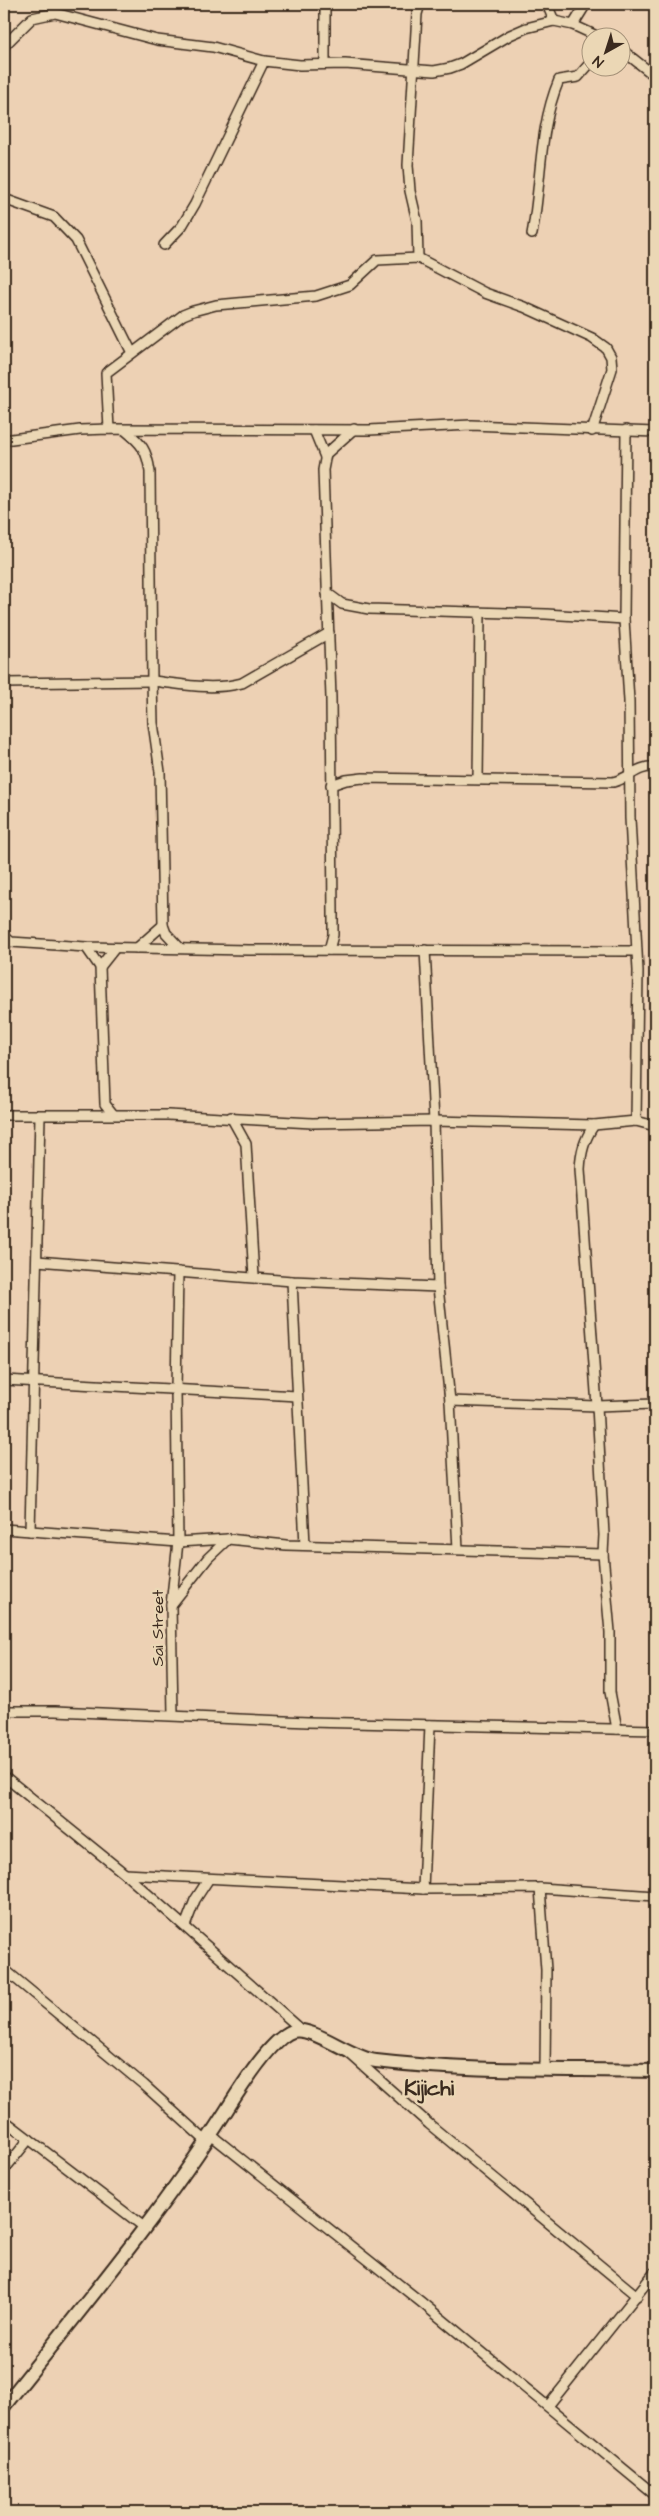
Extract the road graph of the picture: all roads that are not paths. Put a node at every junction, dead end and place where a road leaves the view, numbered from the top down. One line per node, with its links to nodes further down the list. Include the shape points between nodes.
1 (325, 4): 11 (street)
2 (420, 4): 12 (street)
3 (547, 4): 5 (street)
4 (586, 4): 6 (street)
5 (554, 21): 6 (street); 12 (street, via 510,34 450,68)
6 (574, 25): 7 (street)
7 (582, 29)
8 (4, 45): 10 (street, via 32,18 55,13 157,40 212,47)
9 (632, 58): 14 (street)
10 (264, 60): 11 (street, via 300,65); 17 (street, via 195,204 182,226)
11 (325, 64): 12 (street)
12 (415, 69): 18 (street, via 408,166 417,221)
13 (582, 72): 16 (street, via 578,77 559,80 554,92 545,124)
14 (655, 76)
15 (4, 198): 19 (street, via 54,217 71,234)
16 (532, 234)
17 (164, 245)
18 (418, 258): 19 (street, via 377,260 350,285 316,296 216,305 193,311); 25 (street, via 485,293 592,338 606,348 611,356 612,369)
19 (132, 353): 20 (street, via 106,373)
20 (109, 429): 22 (street); 27 (street)
21 (354, 429): 23 (street); 25 (street, via 471,425); 28 (street)
22 (125, 430): 23 (street); 33 (street, via 146,451 150,472)
23 (314, 430): 28 (street)
24 (626, 430): 25 (street); 26 (street); 31 (street)
25 (592, 431)
26 (655, 432)
27 (4, 440)
28 (325, 457): 29 (street)
29 (326, 593): 30 (street, via 353,607); 32 (street)
30 (480, 614): 31 (street); 37 (street)
31 (624, 619): 36 (street)
32 (329, 633): 33 (street, via 232,686 208,688); 38 (street)
33 (152, 681): 34 (street); 39 (street, via 153,723 160,772)
34 (4, 683)
35 (655, 767): 36 (street, via 643,767)
36 (630, 775): 37 (street, via 613,782 594,783); 47 (street)
37 (478, 779): 38 (street, via 363,778)
38 (331, 785): 45 (street, via 334,912)
39 (163, 925): 43 (street); 44 (street)
40 (6, 940): 41 (street)
41 (86, 947): 42 (street); 48 (street)
42 (115, 948): 43 (street); 48 (street)
43 (137, 948): 44 (street)
44 (180, 948): 45 (street)
45 (329, 950): 46 (street)
46 (425, 950): 47 (street); 53 (street)
47 (636, 951): 54 (street)
48 (100, 967): 49 (street, via 105,1104)
49 (113, 1114): 51 (street); 52 (street)
50 (4, 1115): 51 (street)
51 (40, 1116): 57 (street)
52 (231, 1117): 53 (street, via 312,1123); 59 (street, via 246,1144)
53 (434, 1121): 55 (street); 61 (street)
54 (636, 1121): 55 (street); 56 (street)
55 (594, 1125): 68 (street, via 584,1140 580,1170)
56 (655, 1126)
57 (37, 1260): 58 (street); 63 (street)
58 (178, 1272): 59 (street); 64 (street, Sai Street)
59 (254, 1277): 60 (street)
60 (292, 1281): 61 (street); 65 (street)
61 (438, 1287): 66 (street)
62 (4, 1380): 63 (street)
63 (33, 1382): 64 (street); 70 (street)
64 (176, 1390): 65 (street); 72 (street, Sai Street)
65 (297, 1396): 73 (street)
66 (450, 1402): 68 (street); 74 (street)
67 (655, 1404): 68 (street)
68 (597, 1406): 75 (street, via 604,1535)
69 (4, 1529): 70 (street)
70 (30, 1532): 72 (street)
71 (228, 1539): 72 (street); 73 (street); 76 (street, via 208,1558)
72 (178, 1542): 76 (street, Sai Street)
73 (305, 1545): 74 (street)
74 (458, 1548): 75 (street)
75 (602, 1554): 80 (street, via 610,1632 610,1692)
76 (171, 1605): 78 (street, Sai Street)
77 (4, 1711): 78 (street)
78 (173, 1716): 79 (street)
79 (430, 1724): 80 (street); 86 (street)
80 (617, 1729): 81 (street)
81 (655, 1730)
82 (4, 1776): 83 (street)
83 (125, 1874): 84 (street); 88 (street)
84 (208, 1880): 86 (street); 88 (street, via 194,1900)
85 (540, 1888): 86 (street); 87 (street); 92 (street, via 546,1970)
86 (423, 1889)
87 (655, 1896)
88 (184, 1926): 90 (street)
89 (4, 1968): 95 (street)
90 (303, 2031): 91 (street); 95 (street, via 288,2034 273,2046 240,2089)
91 (348, 2052): 92 (street, via 369,2060 411,2065); 100 (street, via 429,2124)
92 (545, 2069): 93 (street)
93 (655, 2071)
94 (4, 2120): 96 (street)
95 (209, 2138): 98 (street); 102 (street)
96 (29, 2139): 97 (street); 98 (street)
97 (4, 2170)
98 (144, 2227): 101 (street)
99 (655, 2272): 100 (street)
100 (637, 2296): 102 (street)
101 (4, 2406)
102 (548, 2406): 103 (street)
103 (655, 2495)

